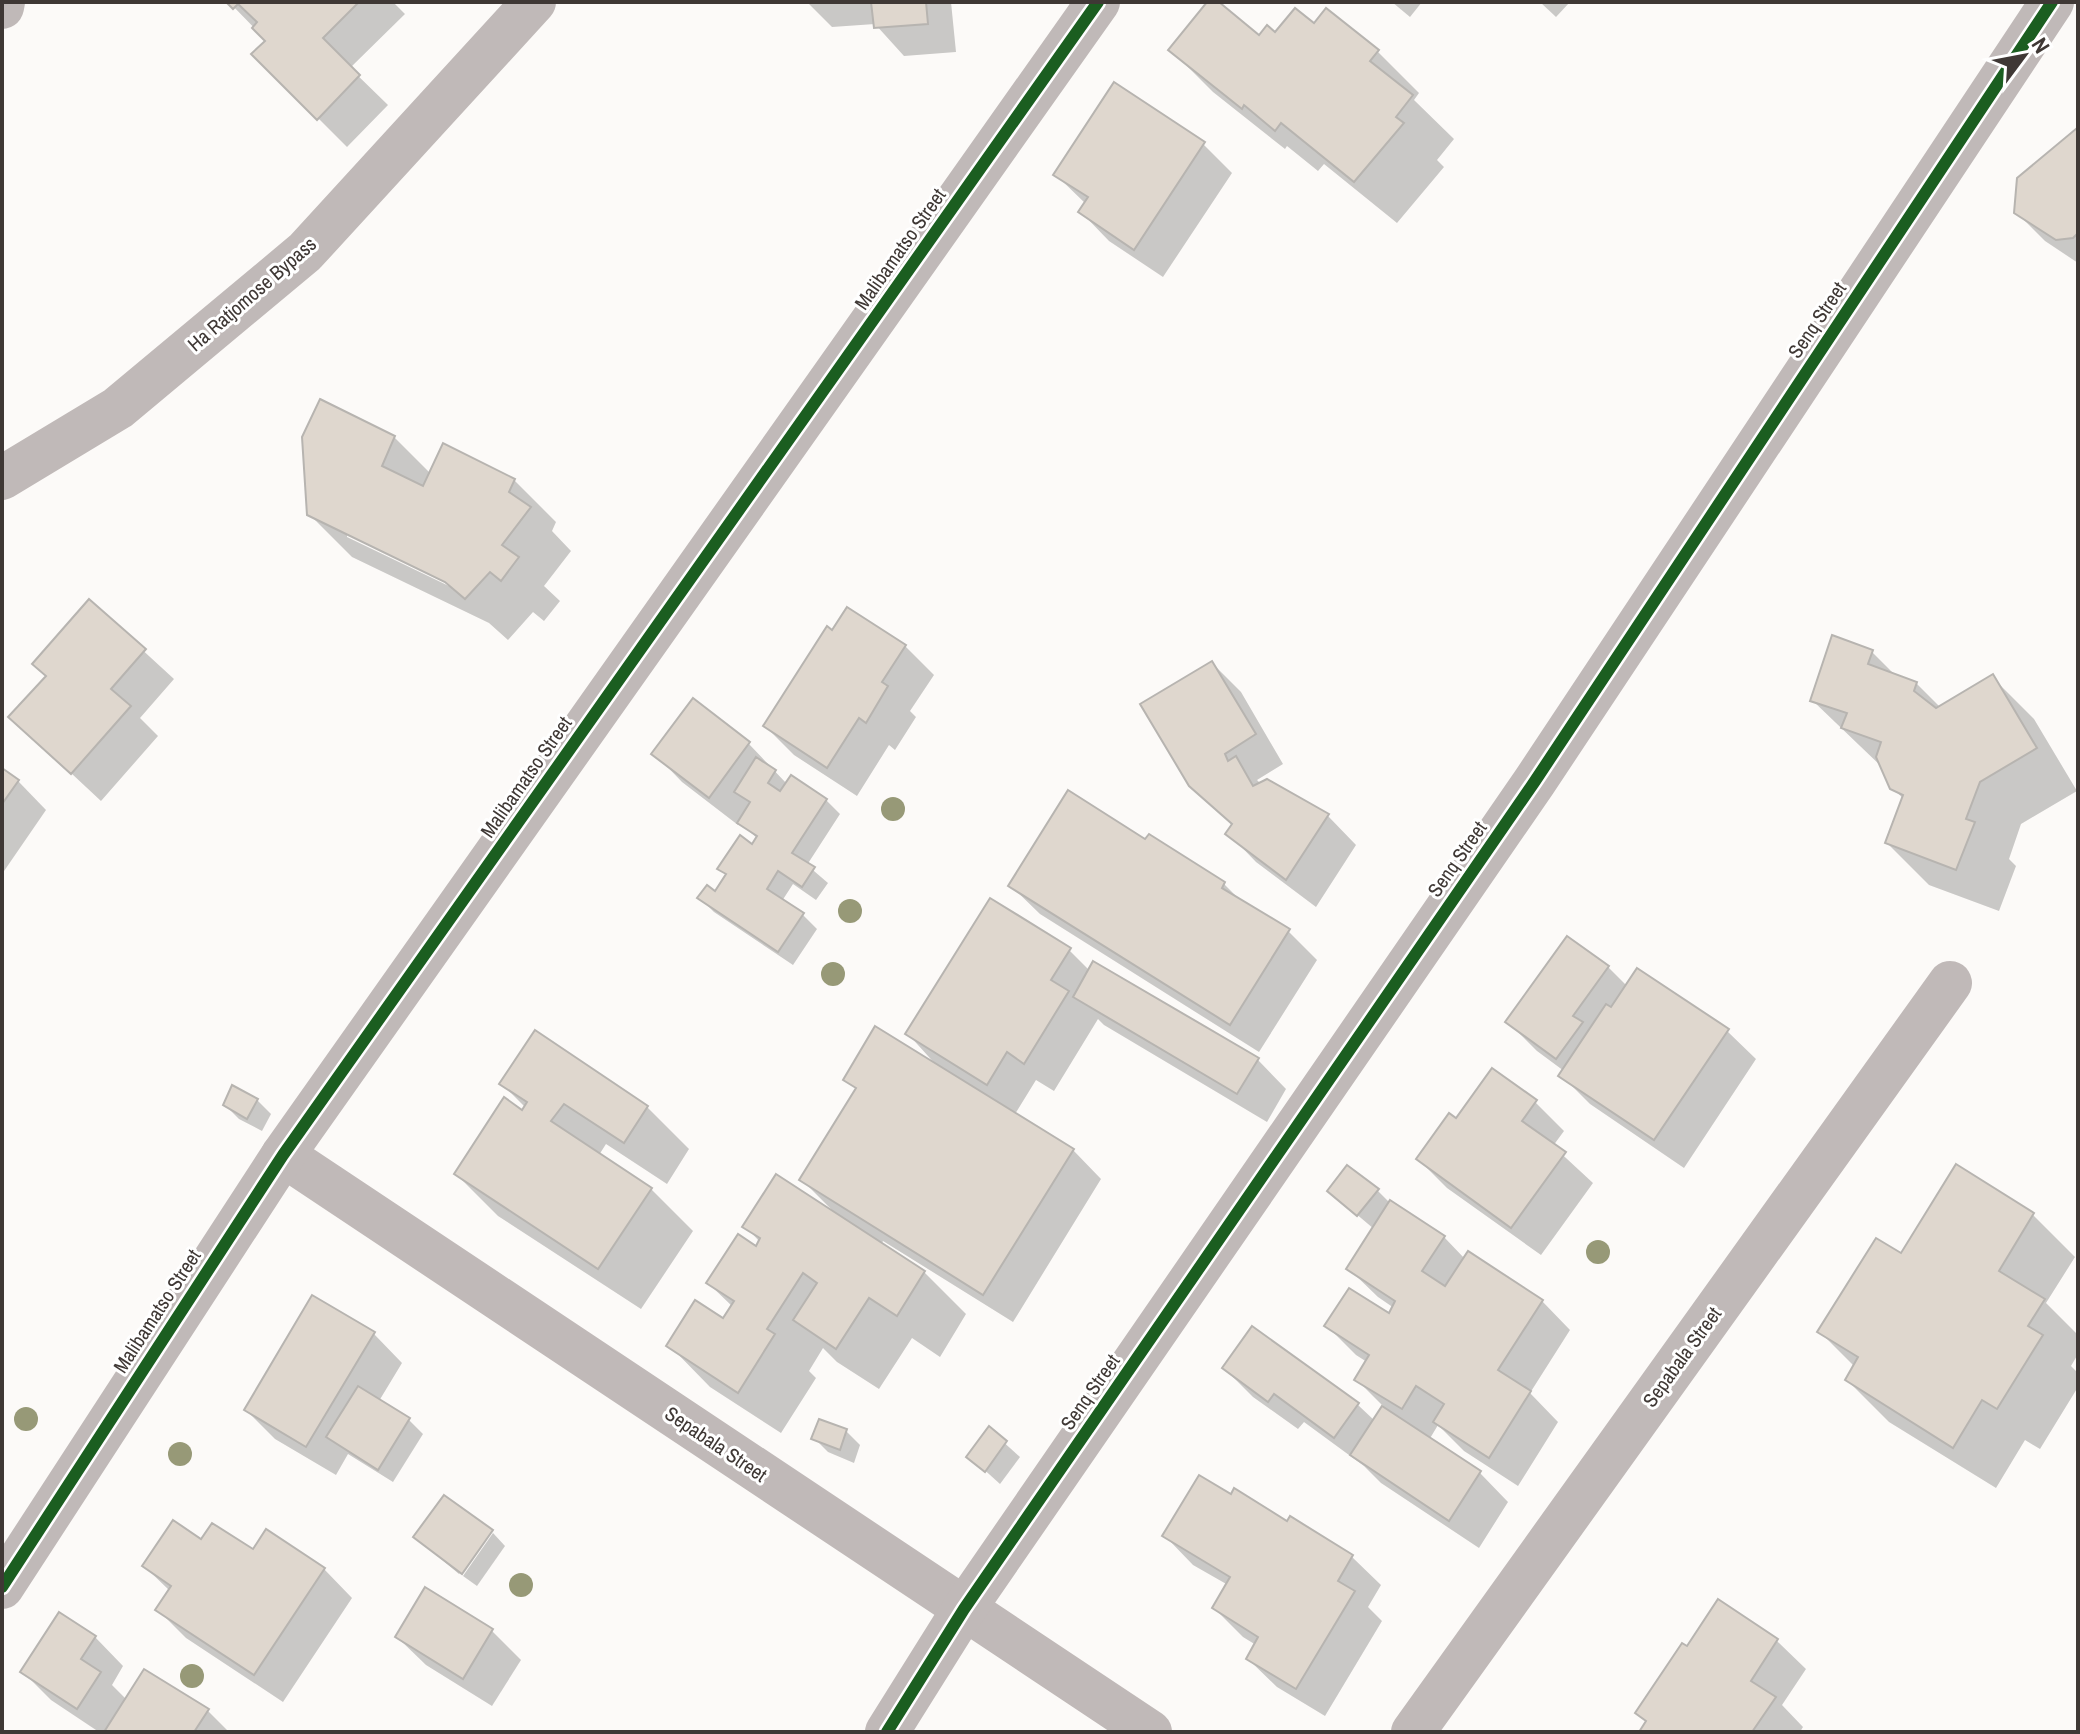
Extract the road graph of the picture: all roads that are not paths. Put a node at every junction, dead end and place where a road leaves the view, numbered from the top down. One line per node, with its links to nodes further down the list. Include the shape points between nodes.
1 (534, 2): 4 (street, Ha Ratjomose Bypass, via 305,252 118,408)
2 (1098, 2): 6 (street, Malibamatso Street)
3 (2052, 2): 8 (street, Senq Street, via 1535,781)
4 (2, 478)
5 (1950, 983): 11 (street, Sepabala Street)
6 (283, 1155): 7 (street, Malibamatso Street); 8 (street, Sepabala Street)
7 (2, 1587)
8 (964, 1609): 9 (street, Senq Street); 10 (street, Sepabala Street)
9 (887, 1732)
10 (1150, 1732)
11 (1413, 1732)

